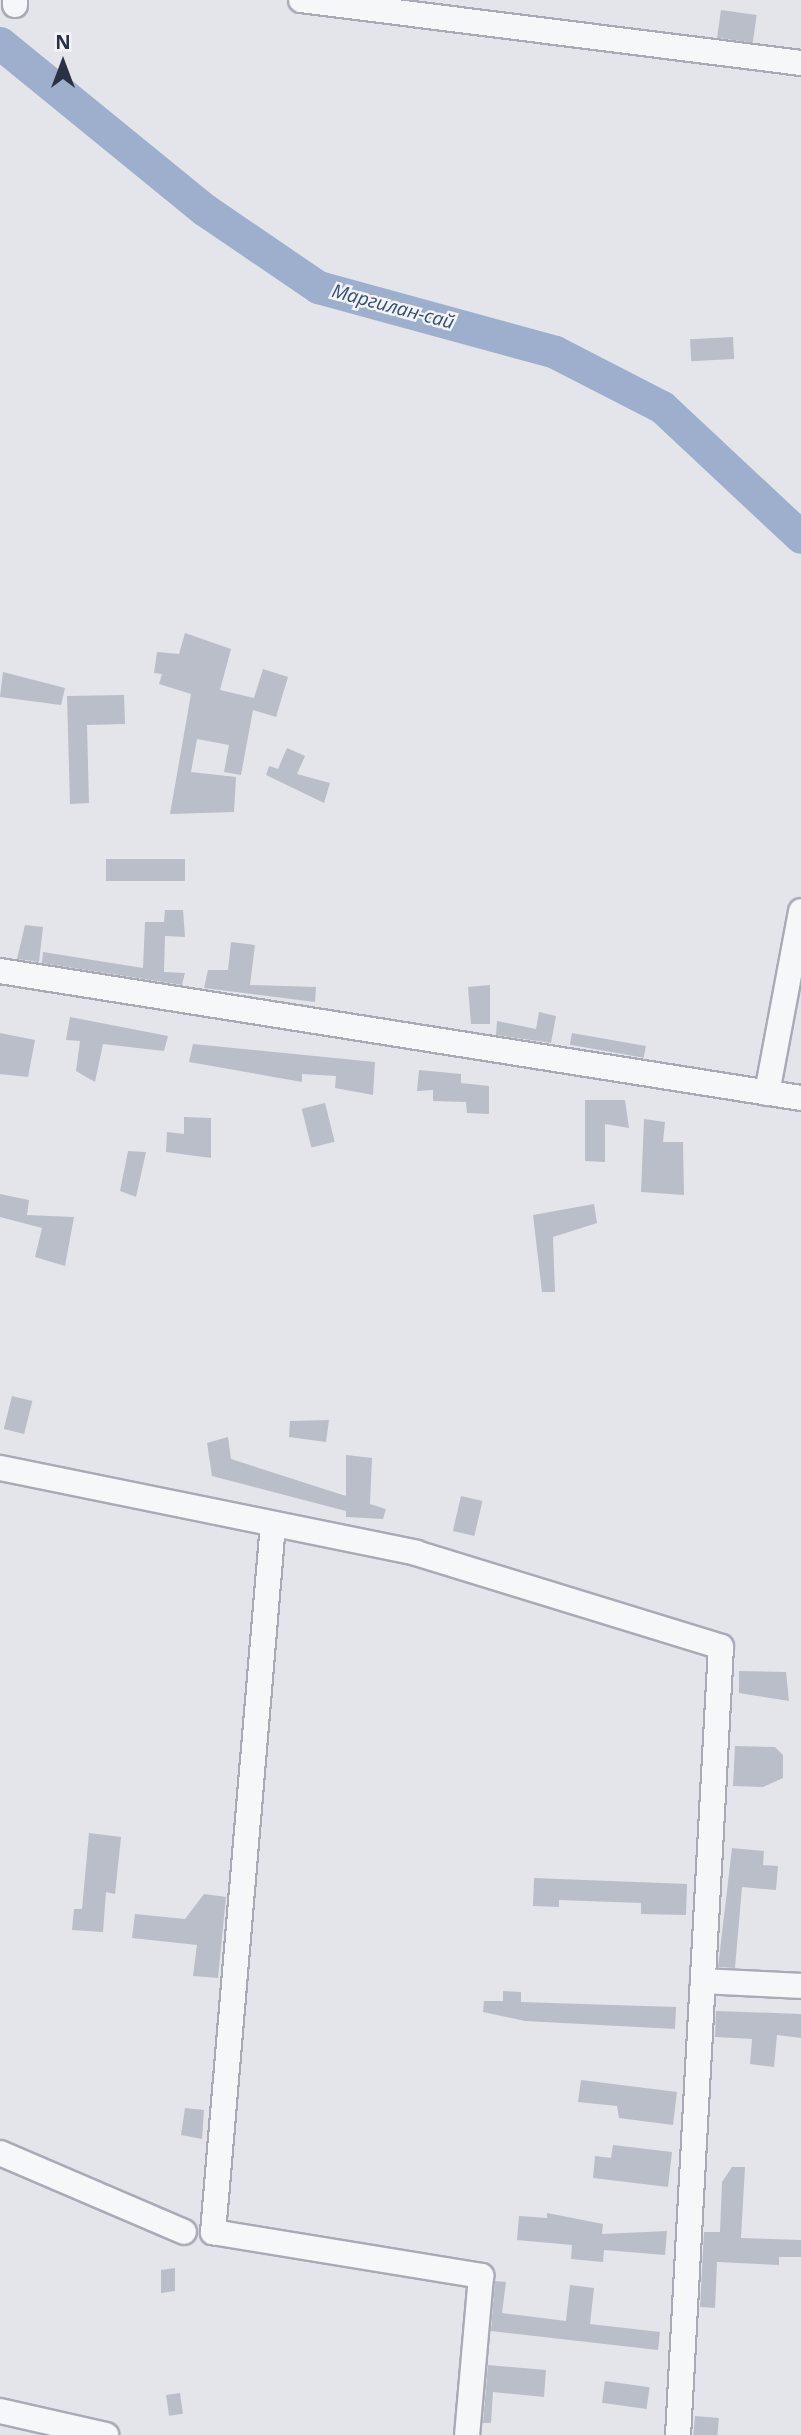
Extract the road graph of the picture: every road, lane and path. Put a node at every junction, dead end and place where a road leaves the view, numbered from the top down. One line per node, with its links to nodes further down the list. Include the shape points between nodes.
1 (301, 0): 2 (street)
2 (801, 63)
3 (801, 911): 5 (street)
4 (0, 971): 5 (street)
5 (766, 1093): 6 (street)
6 (801, 1098)
7 (0, 1468): 8 (street)
8 (273, 1524): 9 (street, via 416,1553 721,1647); 15 (street, via 213,2232 481,2276)
9 (703, 1982): 10 (street); 16 (street)
10 (801, 1986)
11 (0, 2153): 12 (street)
12 (184, 2232)
13 (0, 2411): 14 (street)
14 (106, 2435)
15 (467, 2435)
16 (678, 2435)

